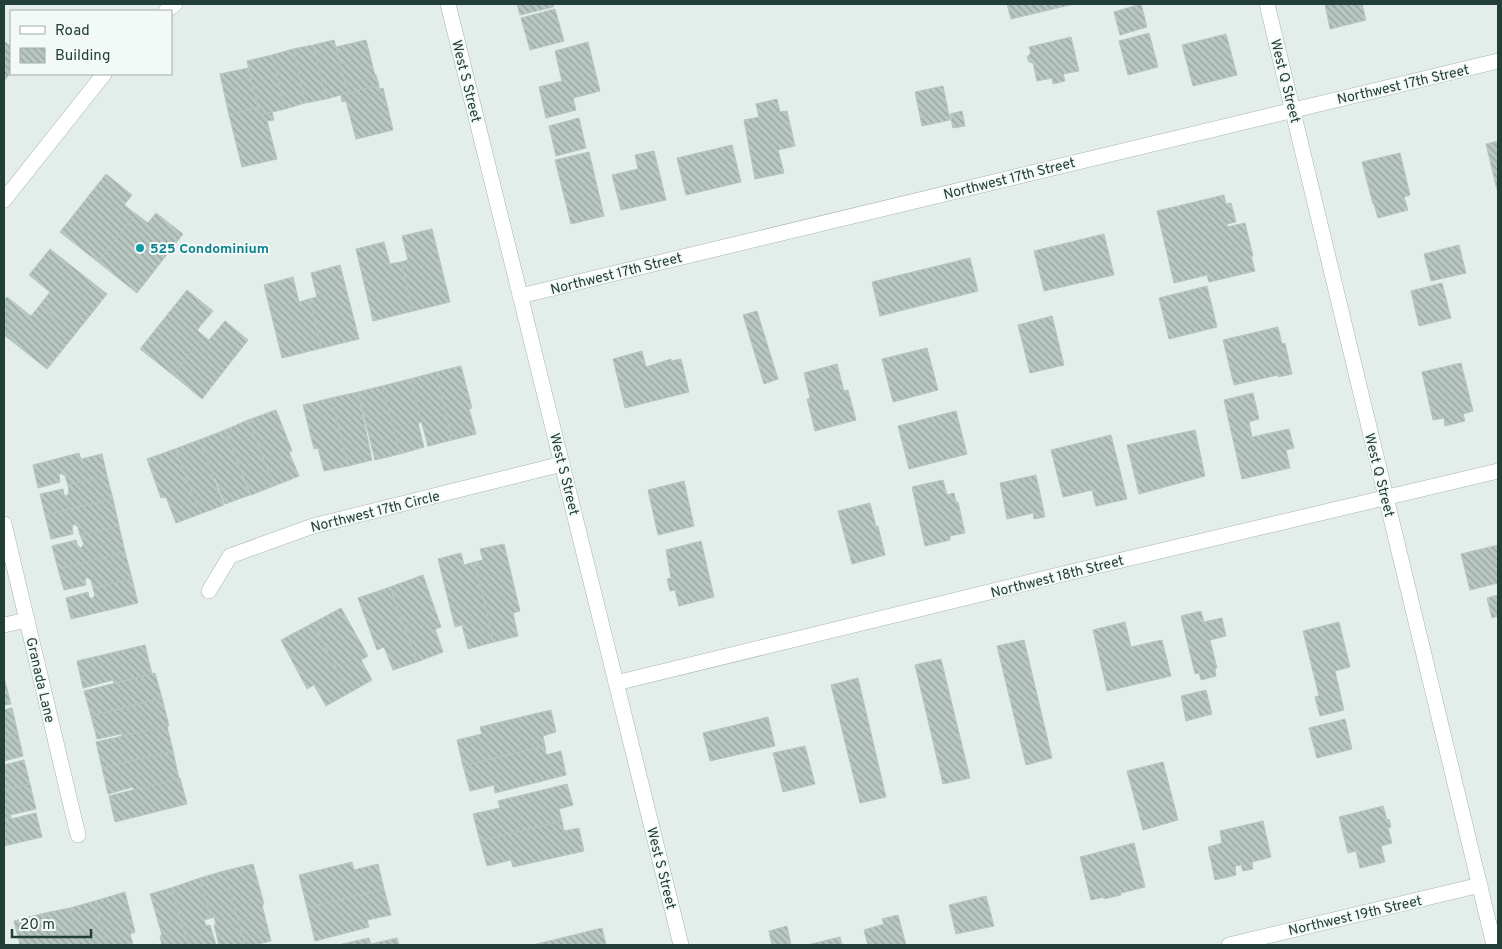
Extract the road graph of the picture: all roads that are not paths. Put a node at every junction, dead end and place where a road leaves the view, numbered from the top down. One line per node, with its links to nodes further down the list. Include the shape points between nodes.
1 (448, 4): 7 (street, West S Street)
2 (1267, 4): 5 (street, West Q Street)
3 (1498, 61): 5 (street, Northwest 17th Street)
4 (103, 75): 6 (street)
5 (1293, 110): 7 (street, Northwest 17th Street); 10 (street, West Q Street)
6 (4, 200)
7 (520, 296): 8 (street, West S Street)
8 (562, 464): 12 (street, Northwest 17th Circle, via 313,526 230,556); 15 (street, West S Street)
9 (1498, 471): 10 (street, Northwest 18th Street)
10 (1386, 498): 15 (street, Northwest 18th Street); 17 (street, West Q Street)
11 (4, 524): 13 (street, Granada Lane)
12 (209, 591)
13 (27, 620): 14 (street); 16 (street, Granada Lane)
14 (4, 625)
15 (616, 683): 18 (street, West S Street)
16 (78, 835)
17 (1480, 885): 19 (street, Northwest 19th Street); 20 (street, West Q Street)
18 (681, 945)
19 (1229, 945)
20 (1494, 945)

